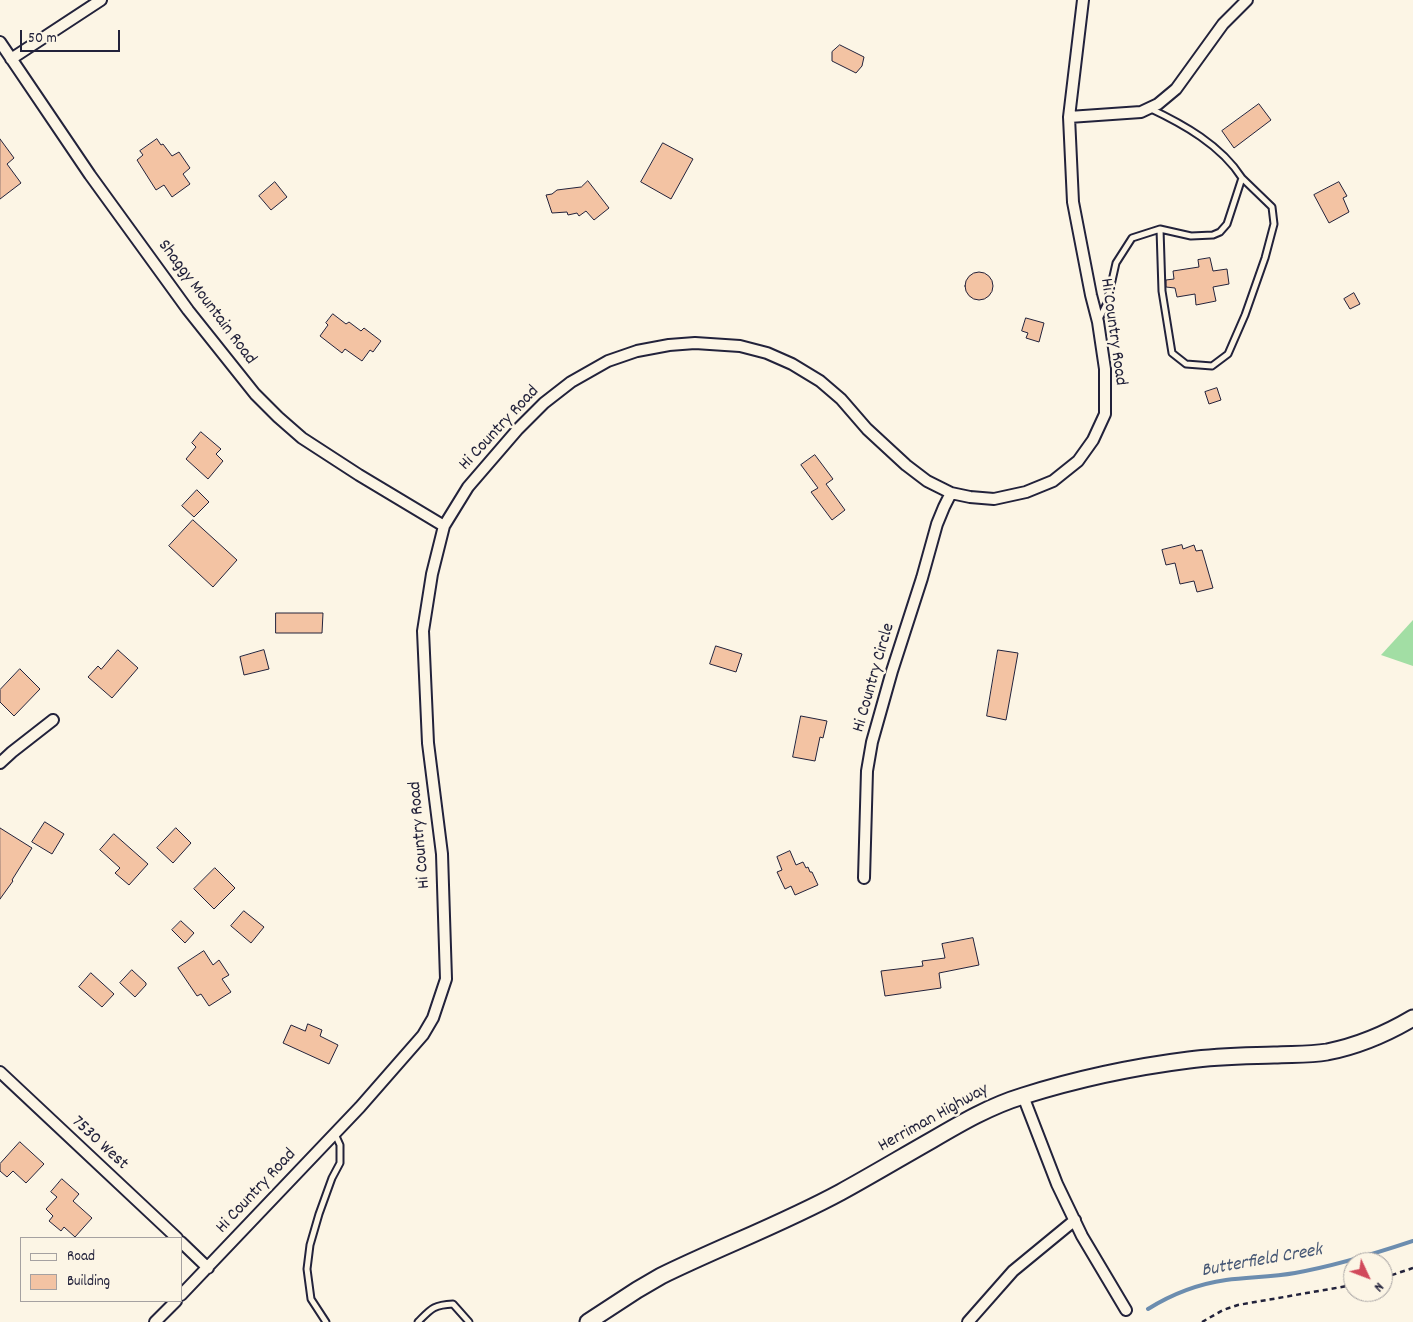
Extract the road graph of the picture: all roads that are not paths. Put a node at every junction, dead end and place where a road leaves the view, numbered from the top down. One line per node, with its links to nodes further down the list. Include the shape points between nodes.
1 (101, 0): 5 (street)
2 (1084, 0): 7 (street, Hi Country Road)
3 (1247, 0): 6 (street, via 1223,24 1176,89)
4 (0, 42): 5 (street, Shaggy Mountain Road)
5 (12, 59): 12 (street, Shaggy Mountain Road, via 176,294 255,394 302,438)
6 (1149, 108): 7 (street, via 1141,112); 8 (lane, via 1175,120 1213,146)
7 (1069, 117): 10 (street, Hi Country Road, via 1073,202)
8 (1242, 178): 9 (lane, via 1227,224 1220,232 1192,236); 9 (lane, via 1272,207 1274,224 1245,315 1228,354 1212,366 1186,364 1172,353 1162,291)
9 (1160, 229): 10 (lane, via 1132,238 1116,263 1107,302)
10 (1098, 322): 11 (street, Hi Country Road, via 1105,414 1093,440 1078,461 1053,481 1026,492 994,499)
11 (951, 493): 12 (street, Hi Country Road, via 927,481 906,464 867,430 841,398 792,364 740,346 669,345 608,361 571,382 544,403 468,487); 15 (street, Hi Country Circle, via 937,524 872,742 867,771)
12 (444, 526): 19 (street, Hi Country Road, via 423,631 428,743 442,854 446,979 433,1018 423,1036)
13 (53, 720): 14 (street)
14 (0, 763)
15 (864, 878)
16 (1413, 1018): 18 (main road, Herriman Highway, via 1359,1044 1326,1052 1189,1060 1099,1076)
17 (0, 1072): 21 (street, 7530 West)
18 (1023, 1096): 20 (street, via 1057,1184); 31 (main road, Herriman Highway, via 979,1113 815,1206 661,1276)
19 (335, 1134): 23 (street, Hi Country Road); 28 (lane, via 340,1144 340,1163 319,1214 306,1269 312,1299)
20 (1075, 1220): 26 (street); 32 (street, via 1013,1271)
21 (176, 1237)
22 (182, 1243): 23 (street)
23 (208, 1268): 24 (street, Hi Country Road)
24 (182, 1294)
25 (175, 1302): 27 (street)
26 (1126, 1310)
27 (155, 1322)
28 (326, 1322)
29 (418, 1322): 30 (lane, via 439,1304 452,1304)
30 (469, 1322)
31 (588, 1322)
32 (968, 1322)

